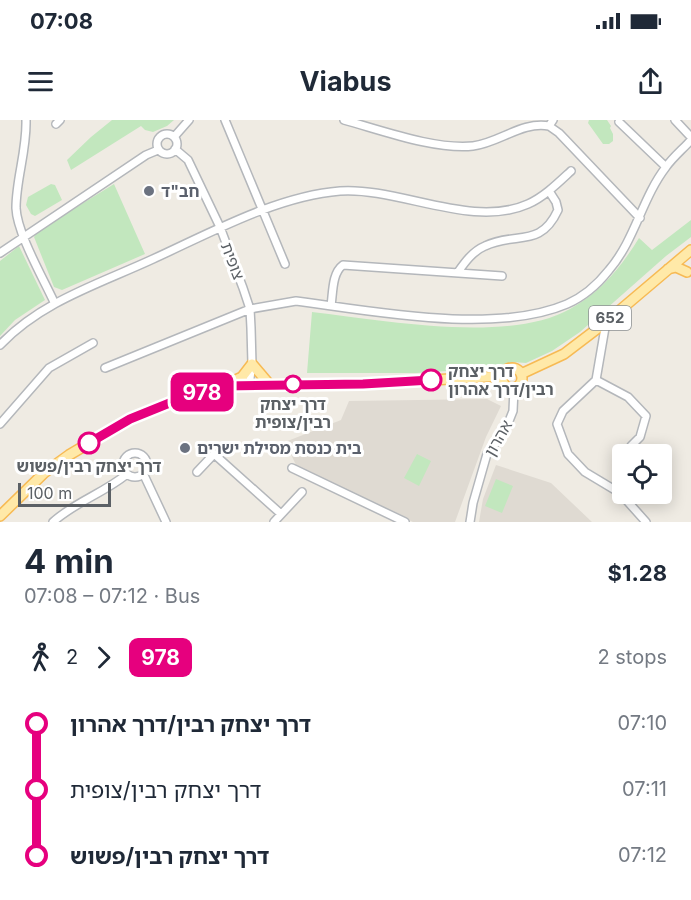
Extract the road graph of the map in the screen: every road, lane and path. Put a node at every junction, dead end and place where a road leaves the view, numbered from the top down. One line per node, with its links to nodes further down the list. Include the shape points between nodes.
1 (26, 120): 18 (street, via 16,210)
2 (189, 120): 8 (street)
3 (225, 120): 15 (street)
4 (344, 120): 7 (street, via 458,146 484,144 534,125)
5 (675, 120): 9 (street)
6 (619, 122): 12 (street)
7 (551, 123): 16 (street)
8 (174, 137): 10 (street); 11 (street, via 161,136)
9 (691, 139): 12 (street)
10 (175, 149): 11 (street, via 169,154); 17 (street, צופית, via 188,160)
11 (158, 150): 18 (street)
12 (666, 167): 16 (street)
13 (571, 171): 14 (street)
14 (549, 190): 15 (street, via 529,204 489,212 355,190 323,193); 23 (street, via 558,210 546,229 486,245)
15 (263, 209): 17 (street); 21 (street)
16 (640, 218): 27 (street, via 622,254 596,284 573,301 547,310 482,319)
17 (220, 227): 26 (street); 28 (street, צופית)
18 (24, 235): 20 (street); 26 (street)
19 (688, 252): 22 (main road, 652); 24 (main road)
20 (0, 253)
21 (285, 264)
22 (668, 268): 24 (main road, via 676,267); 29 (main road, 652)
23 (458, 272): 25 (street); 27 (street, via 343,265 335,276)
24 (689, 274)
25 (502, 276)
26 (54, 302): 31 (street)
27 (331, 306): 28 (street, via 296,301)
28 (250, 309): 32 (street, צופית); 33 (street)
29 (606, 322): 34 (main road, 652, via 564,354); 36 (street)
30 (93, 343): 42 (street, via 49,368)
31 (0, 345)
32 (252, 364): 37 (main road); 38 (street, צופית); 39 (main road, via 242,377)
33 (105, 368)
34 (521, 374): 35 (main road, via 512,368); 40 (main road, via 521,383)
35 (502, 376): 37 (main road, via 363,384); 40 (main road, via 504,386)
36 (596, 380): 44 (street, via 628,397 646,416 640,437); 57 (street, via 563,411 557,424 560,435 567,454 585,472 620,493)
37 (269, 384): 38 (main road)
38 (249, 385): 39 (main road)
39 (225, 386): 51 (main road, via 130,419 44,473)
40 (514, 388): 56 (street, אהרון, via 513,411 487,454)
41 (0, 409): 42 (street)
42 (7, 415): 43 (street)
43 (0, 423)
44 (633, 444)
45 (292, 468): 55 (street)
46 (197, 472): 50 (street, via 214,454)
47 (143, 473): 48 (street, via 134,477); 48 (street, via 146,462 134,453 125,459 123,467); 53 (street)
48 (127, 474): 52 (street)
49 (302, 492): 50 (street)
50 (281, 514): 54 (street)
51 (0, 516)
52 (53, 522)
53 (166, 522)
54 (274, 522)
55 (405, 522)
56 (470, 522)
57 (646, 522)

